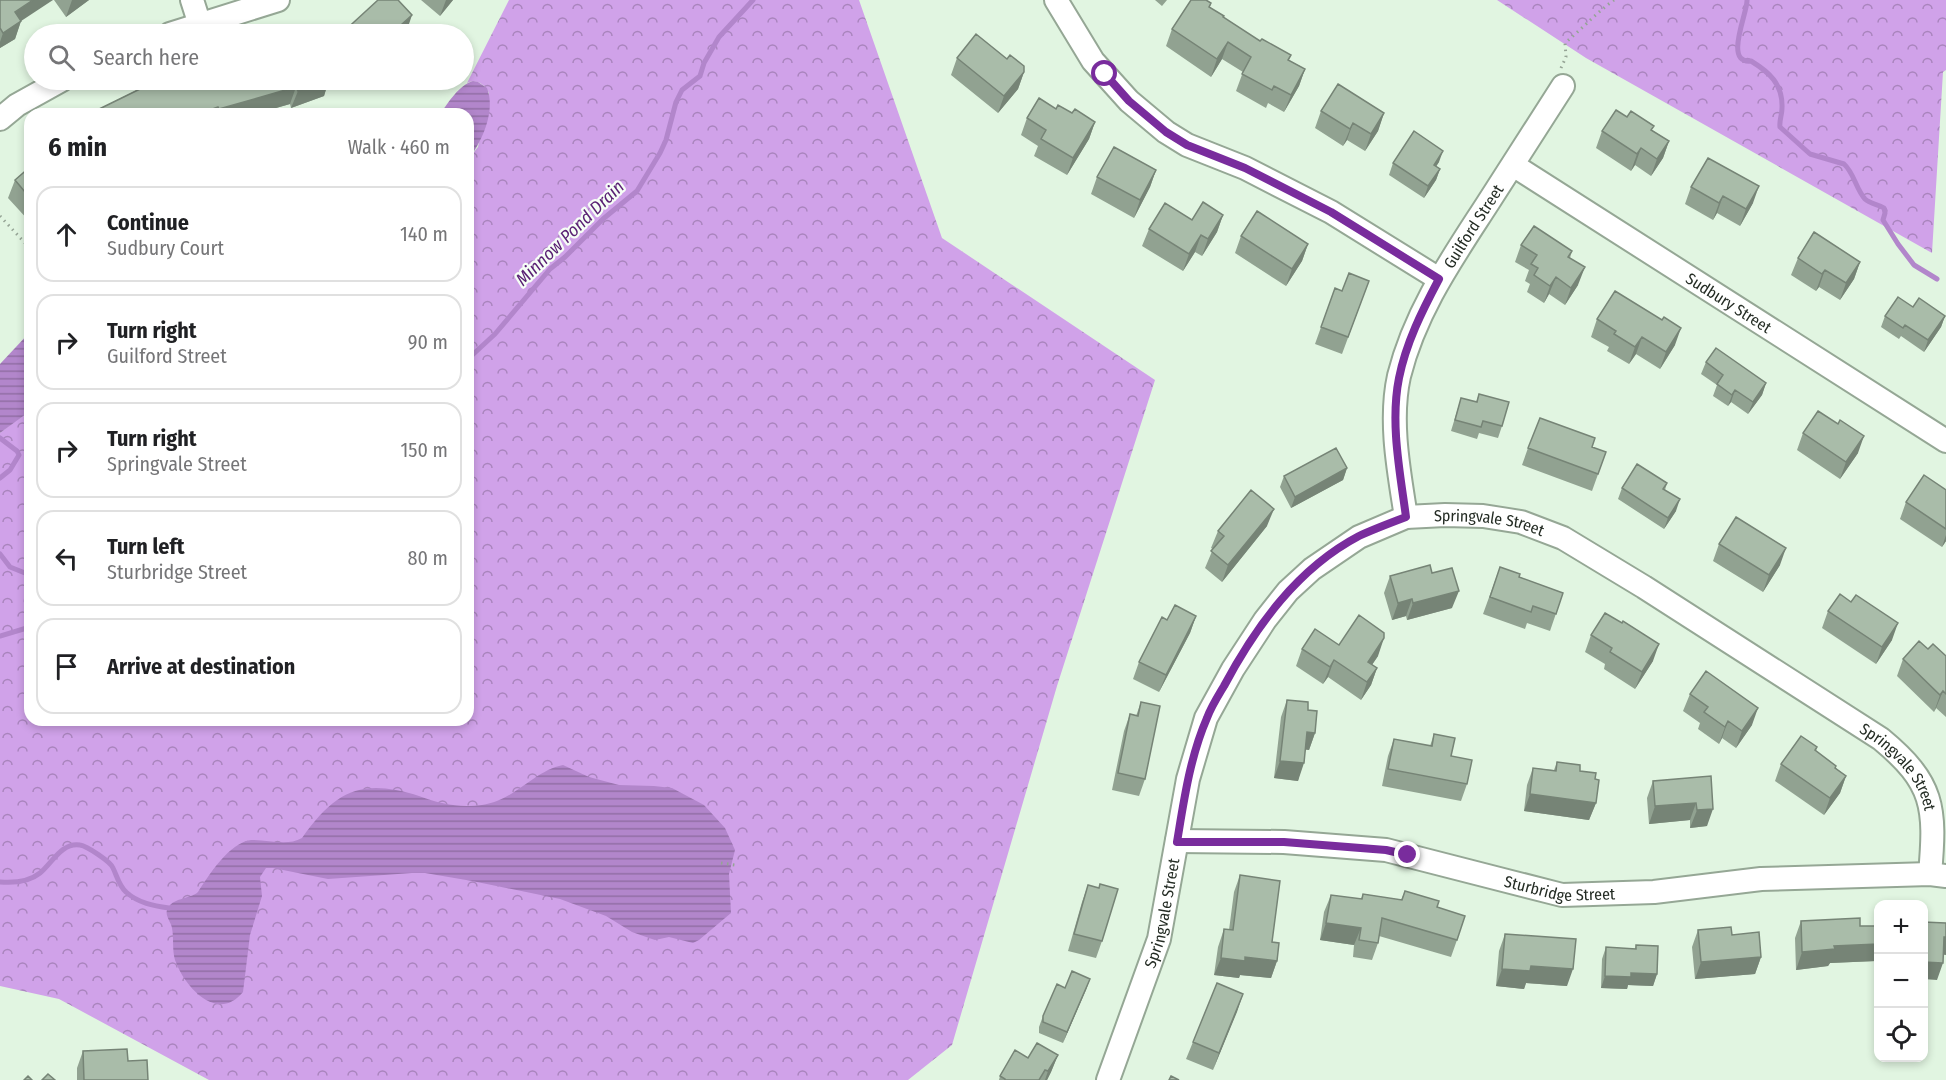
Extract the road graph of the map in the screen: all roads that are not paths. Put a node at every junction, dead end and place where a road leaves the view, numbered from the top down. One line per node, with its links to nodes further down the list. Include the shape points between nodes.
1 (192, 0): 5 (street)
2 (278, 0): 4 (street)
3 (1056, 0): 11 (street, via 1093,61 1129,101 1166,132 1331,212)
4 (249, 4): 6 (street)
5 (200, 24)
6 (202, 24)
7 (1563, 86): 10 (street, Guilford Street)
8 (44, 90): 9 (street)
9 (0, 119)
10 (1513, 165): 11 (street, Guilford Street); 12 (street, Sudbury Street)
11 (1439, 279): 13 (street, Guilford Street, via 1416,322 1399,377 1396,432)
12 (1946, 441)
13 (1406, 517): 14 (street, Springvale Street, via 1359,537 1311,569 1265,620 1206,718 1188,779); 15 (street, Springvale Street, via 1483,516 1521,522 1563,538 1881,738 1918,776 1930,801)
14 (1177, 842): 15 (street, Sturbridge Street, via 1284,842 1386,850 1562,895 1654,892 1761,879); 16 (street, Springvale Street, via 1159,939)
15 (1938, 875)
16 (1108, 1080)

